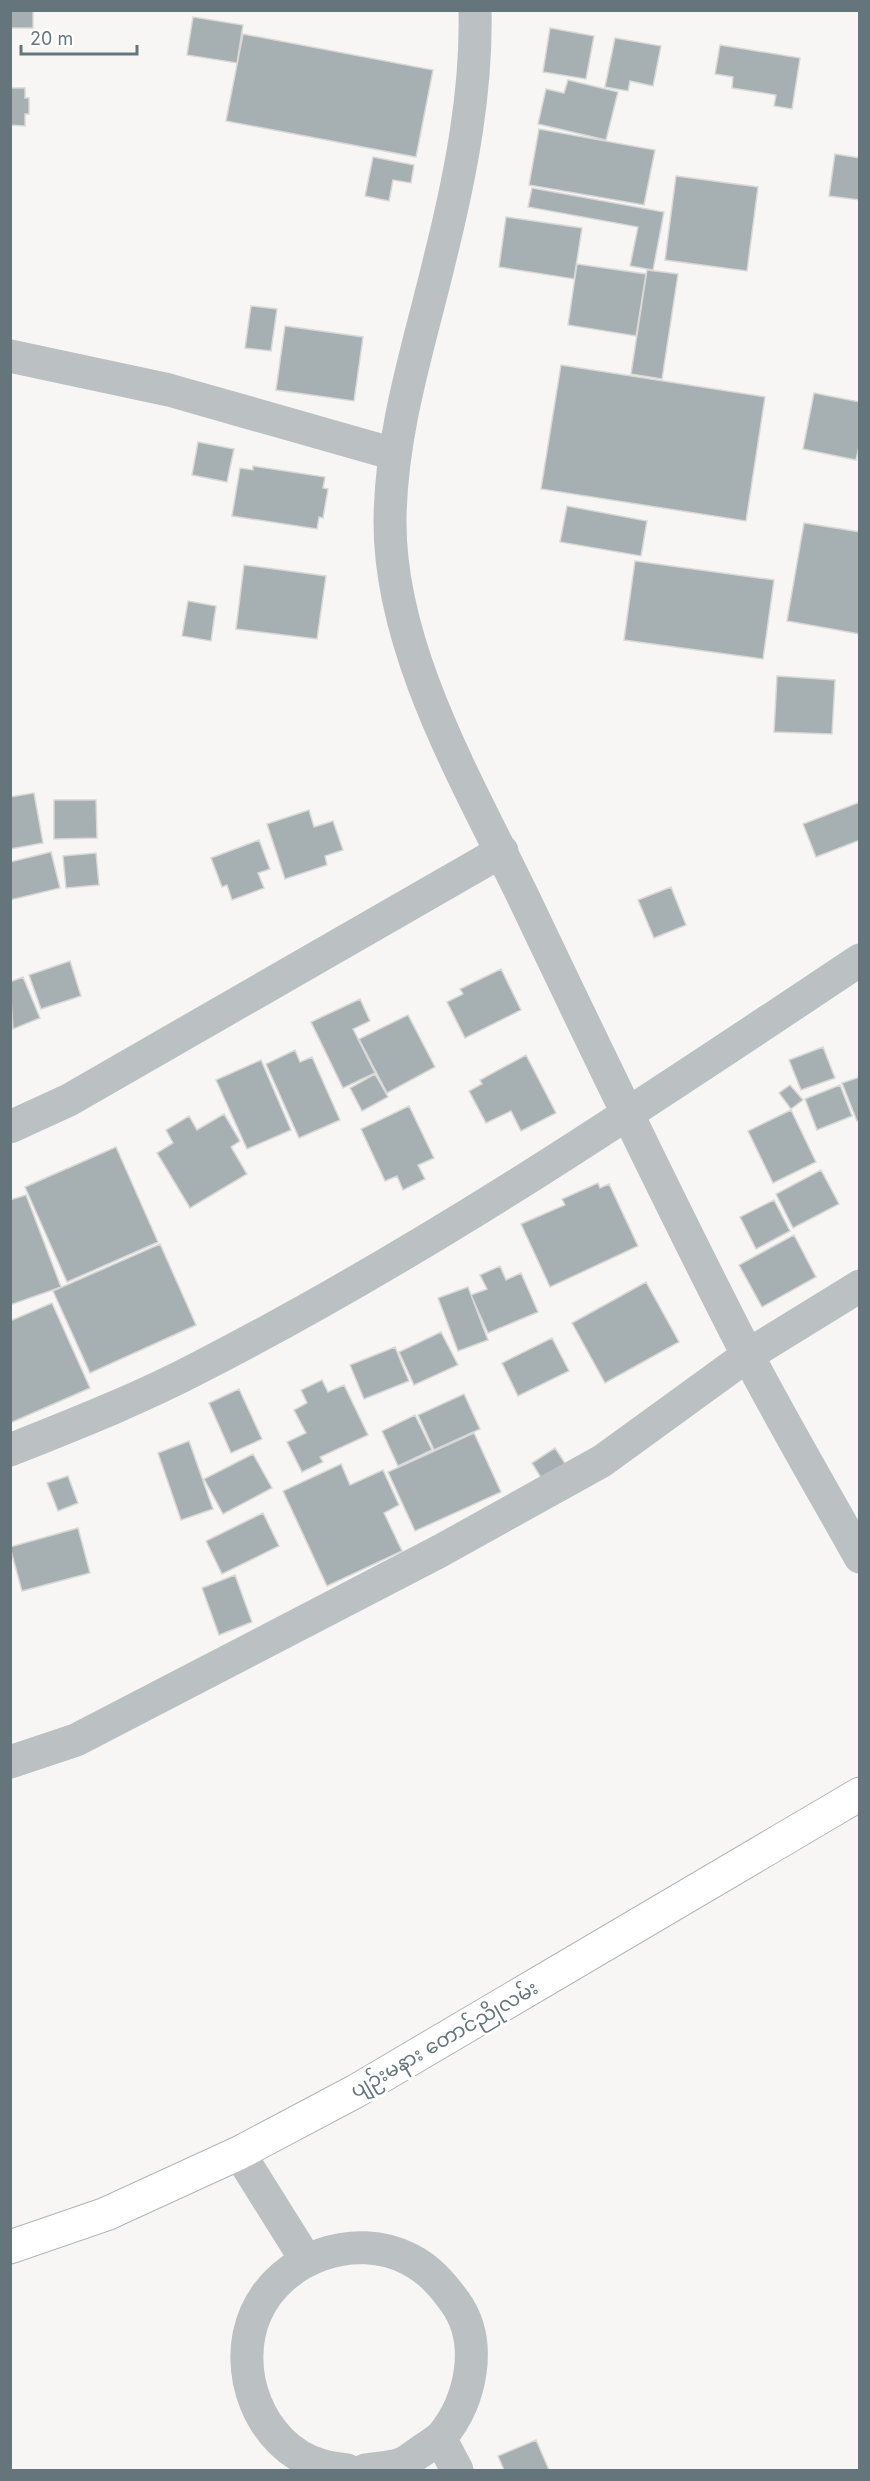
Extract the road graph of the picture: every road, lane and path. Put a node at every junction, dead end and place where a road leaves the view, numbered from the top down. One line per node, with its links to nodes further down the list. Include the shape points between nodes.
1 (475, 10): 3 (street, via 469,106 460,166)
2 (10, 356): 3 (street, via 169,390)
3 (394, 454): 4 (street, via 390,522 400,615 452,748)
4 (502, 851): 6 (street); 7 (street, via 69,1101)
5 (860, 960): 6 (street)
6 (627, 1115): 9 (street); 10 (street, via 416,1248 201,1367 117,1407)
7 (10, 1127)
8 (860, 1286): 9 (street)
9 (748, 1355): 11 (street); 12 (street, via 602,1461 450,1546 76,1740)
10 (10, 1450)
11 (860, 1557)
12 (10, 1762)
13 (860, 1794): 14 (main road, ပျဉ်းမနား တောင်ညိုလမ်း, via 356,2091)
14 (239, 2153): 15 (main road, ပျဉ်းမနား တောင်ညိုလမ်း, via 106,2214); 16 (street)
15 (10, 2247)
16 (306, 2260): 17 (street, via 339,2248 375,2248 409,2259 438,2278 459,2307 470,2340 471,2364 461,2409); 18 (street, via 276,2282 256,2313 246,2348 249,2385 262,2419 287,2447 319,2465)
17 (440, 2438): 19 (street, via 402,2464); 20 (street)
18 (347, 2470)
19 (365, 2470)
20 (457, 2470)

